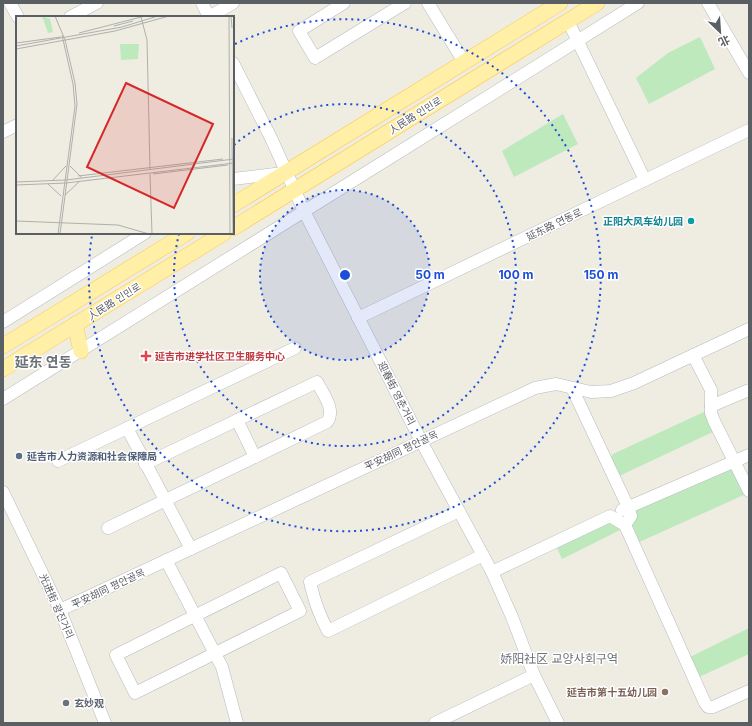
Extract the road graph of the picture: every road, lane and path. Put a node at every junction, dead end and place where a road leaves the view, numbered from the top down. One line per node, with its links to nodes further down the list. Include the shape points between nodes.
1 (10, 3): 12 (street)
2 (97, 3): 13 (street)
3 (202, 3): 14 (street)
4 (233, 3): 15 (street)
5 (344, 3): 6 (street, via 299,31 315,58)
6 (406, 3)
7 (428, 3): 18 (street)
8 (560, 3): 18 (main road, 人民路 인민로)
9 (597, 3): 16 (main road, 人民路 인민로)
10 (638, 3): 17 (street)
11 (708, 3): 20 (street)
12 (17, 16)
13 (72, 16)
14 (208, 16)
15 (211, 16)
16 (568, 21): 17 (street); 27 (main road, 人民路 인민로)
17 (577, 41): 26 (street); 29 (street)
18 (464, 62): 24 (main road, 人民路 인민로)
19 (234, 66): 24 (street, 迎春街 영춘거리)
20 (749, 72)
21 (16, 126): 23 (street)
22 (749, 130): 26 (street, 延东路 연동로)
23 (3, 132)
24 (286, 172): 25 (street); 27 (street, 迎春街 영춘거리); 28 (main road, 人民路 인민로)
25 (234, 180)
26 (645, 180): 34 (street, 延东路 연동로)
27 (295, 190): 29 (street, 迎春街 영춘거리); 30 (main road, 人民路 인민로)
28 (234, 204)
29 (304, 211): 34 (street, 迎春街 영춘거리); 40 (street)
30 (234, 227)
31 (143, 234): 35 (street)
32 (186, 234): 38 (main road, 人民路 인민로)
33 (222, 234): 36 (main road, 人民路 인민로)
34 (358, 318): 49 (street, 迎春街 영춘거리)
35 (3, 322)
36 (76, 324): 40 (main road); 42 (main road, 人民路 인민로)
37 (749, 329): 41 (street, 平安胡同 평안골목)
38 (3, 346)
39 (295, 348): 48 (street)
40 (81, 351): 45 (street)
41 (693, 355): 43 (street, 平安胡同 평안골목, via 634,383 610,391 591,392); 46 (street, via 711,390)
42 (3, 369)
43 (572, 388): 49 (street, 平安胡同 평안골목, via 556,384 535,388); 58 (street)
44 (749, 390): 46 (street)
45 (3, 399)
46 (711, 406): 53 (street, via 714,421)
47 (237, 420): 51 (street); 51 (street, via 317,382 331,416 327,422); 54 (street)
48 (127, 428): 52 (street); 54 (street)
49 (421, 441): 59 (street, 迎春街 영춘거리); 63 (street, 平安胡同 평안골목)
50 (749, 455): 53 (street)
51 (255, 457): 57 (street)
52 (58, 461)
53 (735, 461): 55 (street); 58 (street)
54 (146, 464): 57 (street)
55 (749, 490)
56 (3, 492): 67 (street, 光进街 광진거리)
57 (165, 500): 62 (street); 63 (street)
58 (628, 507): 60 (street); 61 (street, via 631,516)
59 (459, 511): 64 (street, 迎春街 영춘거리); 64 (street, via 310,582 321,619 328,631)
60 (610, 516): 61 (street); 66 (street)
61 (625, 525): 71 (street, via 708,707 714,707)
62 (108, 528)
63 (191, 549): 65 (street, 平安胡同 평안골목)
64 (483, 555): 66 (street, 迎春街 영춘거리)
65 (166, 560): 67 (street, 平安胡同 평안골목); 68 (street)
66 (492, 572): 70 (street, 迎春街 영춘거리)
67 (60, 610): 72 (street, 光进街 광진거리)
68 (196, 615): 69 (street); 69 (street, via 116,655 135,693); 69 (street, via 281,573 300,611)
69 (216, 653): 73 (street)
70 (534, 675): 74 (street); 75 (street, 迎春街 영춘거리)
71 (749, 691)
72 (105, 723)
73 (237, 723)
74 (435, 723)
75 (558, 723)

